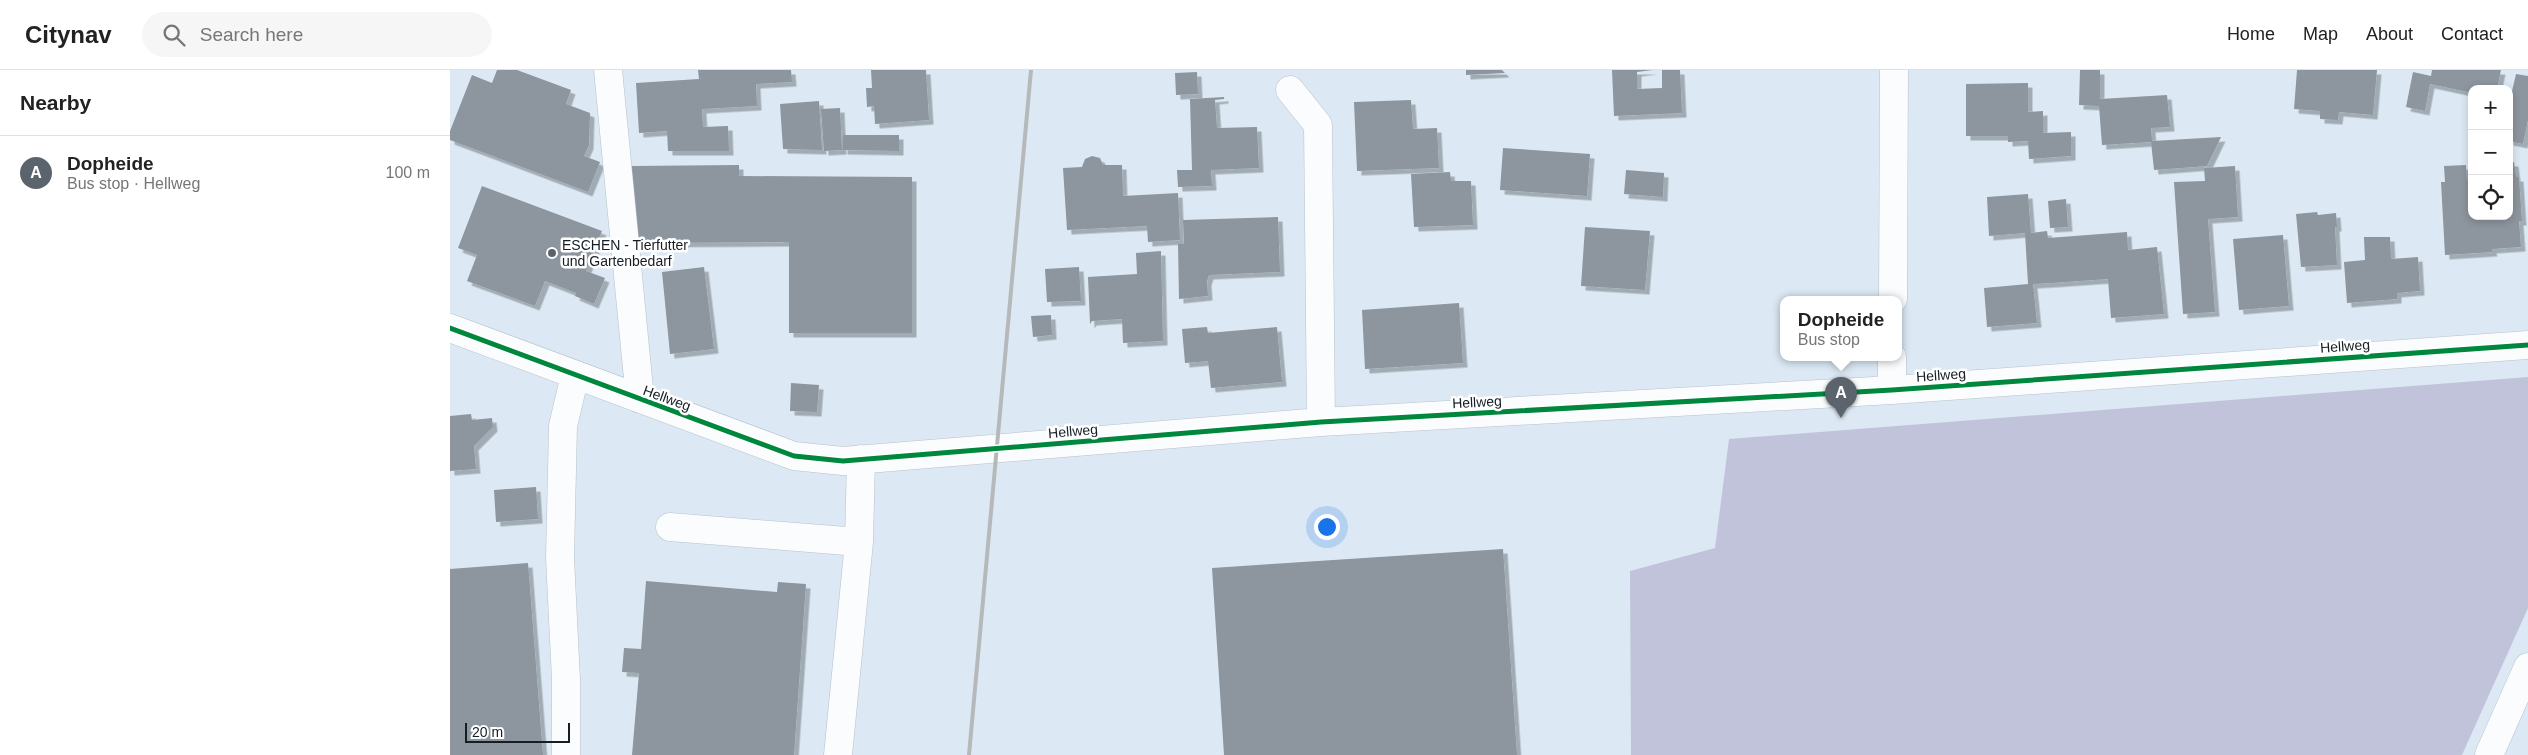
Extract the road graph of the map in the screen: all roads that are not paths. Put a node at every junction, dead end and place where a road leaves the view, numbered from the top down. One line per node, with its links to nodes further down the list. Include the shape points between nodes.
1 (608, 70): 10 (street)
2 (1894, 70): 4 (street)
3 (1290, 90): 11 (street, via 1318,125)
4 (1893, 296)
5 (450, 328): 8 (street, Hellweg)
6 (2528, 345): 9 (street, Hellweg)
7 (1892, 361): 9 (street)
8 (575, 375): 10 (street, Hellweg); 16 (street, via 563,436 560,558)
9 (1892, 390): 11 (street, Hellweg)
10 (640, 400): 12 (street, Hellweg, via 794,456)
11 (1321, 422): 12 (street, Hellweg)
12 (861, 459): 14 (street)
13 (670, 527): 14 (street)
14 (858, 542): 17 (street)
15 (2528, 667): 18 (street)
16 (566, 755)
17 (838, 755)
18 (2489, 755)

